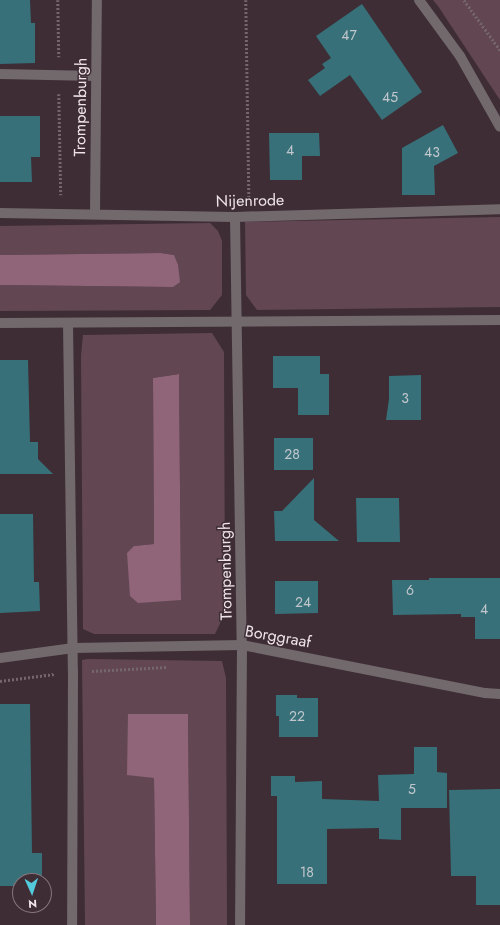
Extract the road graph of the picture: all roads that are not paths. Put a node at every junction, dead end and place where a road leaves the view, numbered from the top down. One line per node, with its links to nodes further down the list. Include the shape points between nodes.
1 (97, 0): 4 (street, Trompenburgh)
2 (420, 0): 5 (street, via 460,56)
3 (0, 74): 4 (street)
4 (96, 76): 8 (street, Trompenburgh)
5 (500, 127)
6 (500, 209): 9 (street, Nijenrode)
7 (0, 213): 8 (street, Nijenrode)
8 (95, 214): 9 (street, Nijenrode)
9 (234, 217): 11 (street, Trompenburgh)
10 (500, 320): 11 (street)
11 (238, 322): 13 (street); 14 (street, Trompenburgh)
12 (0, 323): 13 (street)
13 (68, 323): 15 (street)
14 (242, 645): 15 (street, Borggraaf); 17 (street, Borggraaf); 19 (street, Trompenburgh)
15 (73, 648): 16 (street, Borggraaf); 18 (street)
16 (0, 658)
17 (500, 694)
18 (72, 925)
19 (240, 925)

